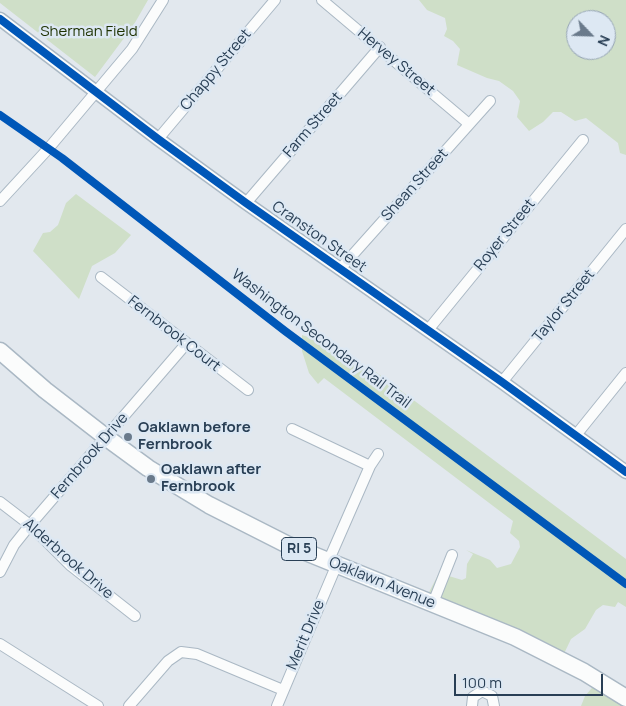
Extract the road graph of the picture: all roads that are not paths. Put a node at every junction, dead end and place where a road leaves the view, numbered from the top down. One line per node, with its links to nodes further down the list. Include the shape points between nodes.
1 (163, 0): 6 (street, via 132,49)
2 (275, 0): 9 (street, Chappy Street)
3 (322, 0): 5 (street, Hervey Street)
4 (0, 19): 6 (street, Cranston Street)
5 (380, 47): 8 (street, Hervey Street); 12 (street, Farm Street)
6 (95, 92): 9 (street, Cranston Street); 11 (street)
7 (490, 101): 8 (street, Shean Street)
8 (469, 124): 14 (street, Shean Street)
9 (158, 139): 12 (street, Cranston Street)
10 (583, 140): 16 (street, Royer Street)
11 (0, 201)
12 (246, 203): 14 (street, Cranston Street)
13 (626, 229): 20 (street, Taylor Street)
14 (340, 269): 16 (street, Cranston Street)
15 (100, 277): 17 (street, Fernbrook Court)
16 (428, 330): 20 (street, Cranston Street)
17 (186, 344): 21 (street, Fernbrook Court); 24 (street, Fernbrook Drive)
18 (0, 351): 24 (main road, Oaklawn Avenue / RI 5)
19 (626, 372): 23 (street)
20 (502, 382): 23 (street, Cranston Street)
21 (248, 390)
22 (292, 429): 26 (street)
23 (576, 435): 27 (street, Cranston Street)
24 (106, 438): 29 (street, Fernbrook Drive); 31 (main road, Oaklawn Avenue / RI 5, via 209,505 255,530)
25 (378, 454): 26 (street, Merit Drive)
26 (370, 466): 31 (street, Merit Drive)
27 (626, 472)
28 (0, 502): 29 (street, Alderbrook Drive)
29 (30, 526): 32 (street, Fernbrook Drive, via 14,545); 34 (street, Alderbrook Drive, via 70,565)
30 (452, 555): 33 (street)
31 (332, 563): 33 (main road, Oaklawn Avenue / RI 5); 36 (street, Merit Drive)
32 (0, 572)
33 (433, 603): 37 (main road, Oaklawn Avenue / RI 5, via 531,645)
34 (135, 616)
35 (0, 644): 38 (street)
36 (283, 690): 39 (street, via 197,654 181,652 168,661); 40 (street, Merit Drive)
37 (626, 698)
38 (98, 706)
39 (129, 706)
40 (277, 706)
41 (472, 706): 42 (street, via 473,697 482,691 492,696)
42 (494, 706)

